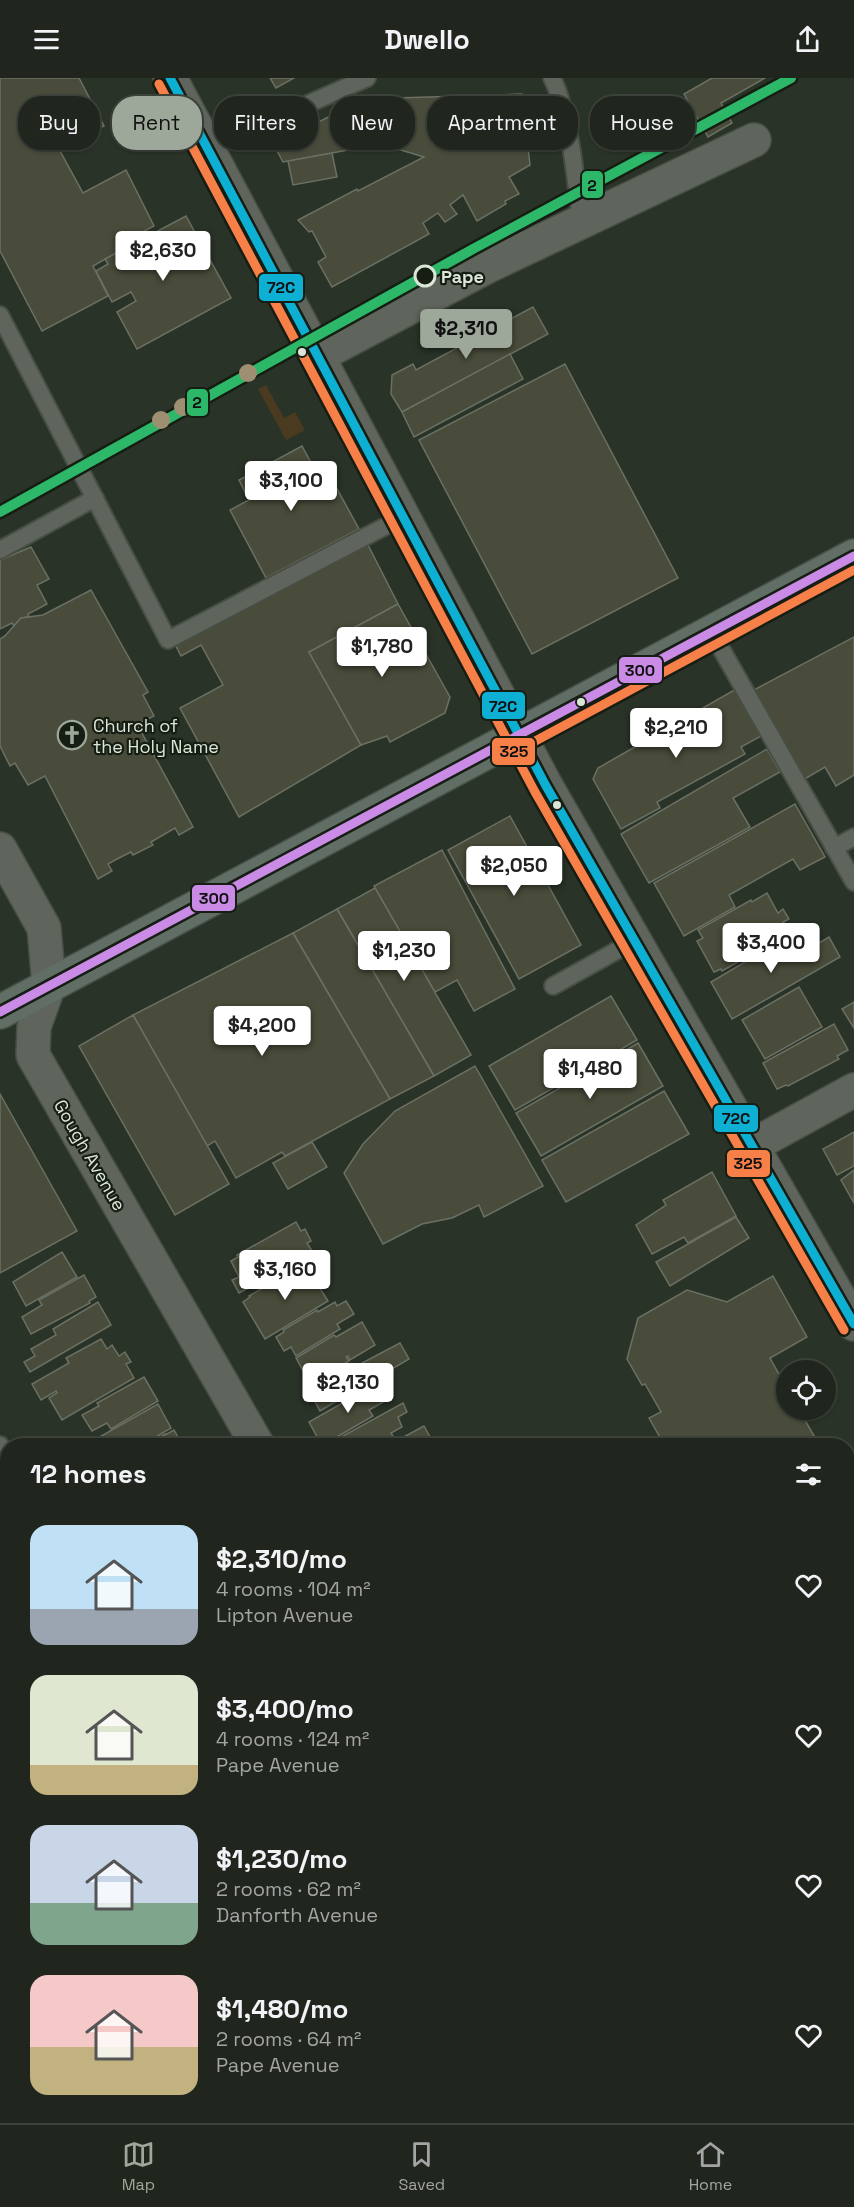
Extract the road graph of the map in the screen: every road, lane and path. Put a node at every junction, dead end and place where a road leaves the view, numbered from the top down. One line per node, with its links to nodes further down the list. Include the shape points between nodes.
1 (170, 78): 5 (main road)
2 (367, 78): 5 (lane)
3 (552, 78): 6 (lane, via 565,118)
4 (754, 141): 6 (main road)
5 (208, 148): 8 (main road)
6 (581, 222): 8 (main road, via 486,267)
7 (0, 315): 9 (lane)
8 (318, 356): 10 (main road)
9 (95, 498): 10 (lane, via 168,640); 11 (lane)
10 (404, 517): 14 (main road)
11 (0, 550)
12 (854, 556): 13 (main road)
13 (711, 631): 14 (main road); 16 (lane)
14 (520, 735): 19 (main road); 20 (main road)
15 (854, 837): 16 (lane)
16 (834, 848): 18 (lane)
17 (0, 849): 20 (main road, Gough Avenue, via 44,928)
18 (854, 882)
19 (634, 941): 21 (lane); 24 (main road)
20 (49, 985): 22 (main road); 26 (main road, Gough Avenue, via 34,1027 33,1055)
21 (553, 986)
22 (0, 1012)
23 (854, 1090): 24 (main road)
24 (752, 1146): 25 (main road)
25 (854, 1324)
26 (253, 1438)

